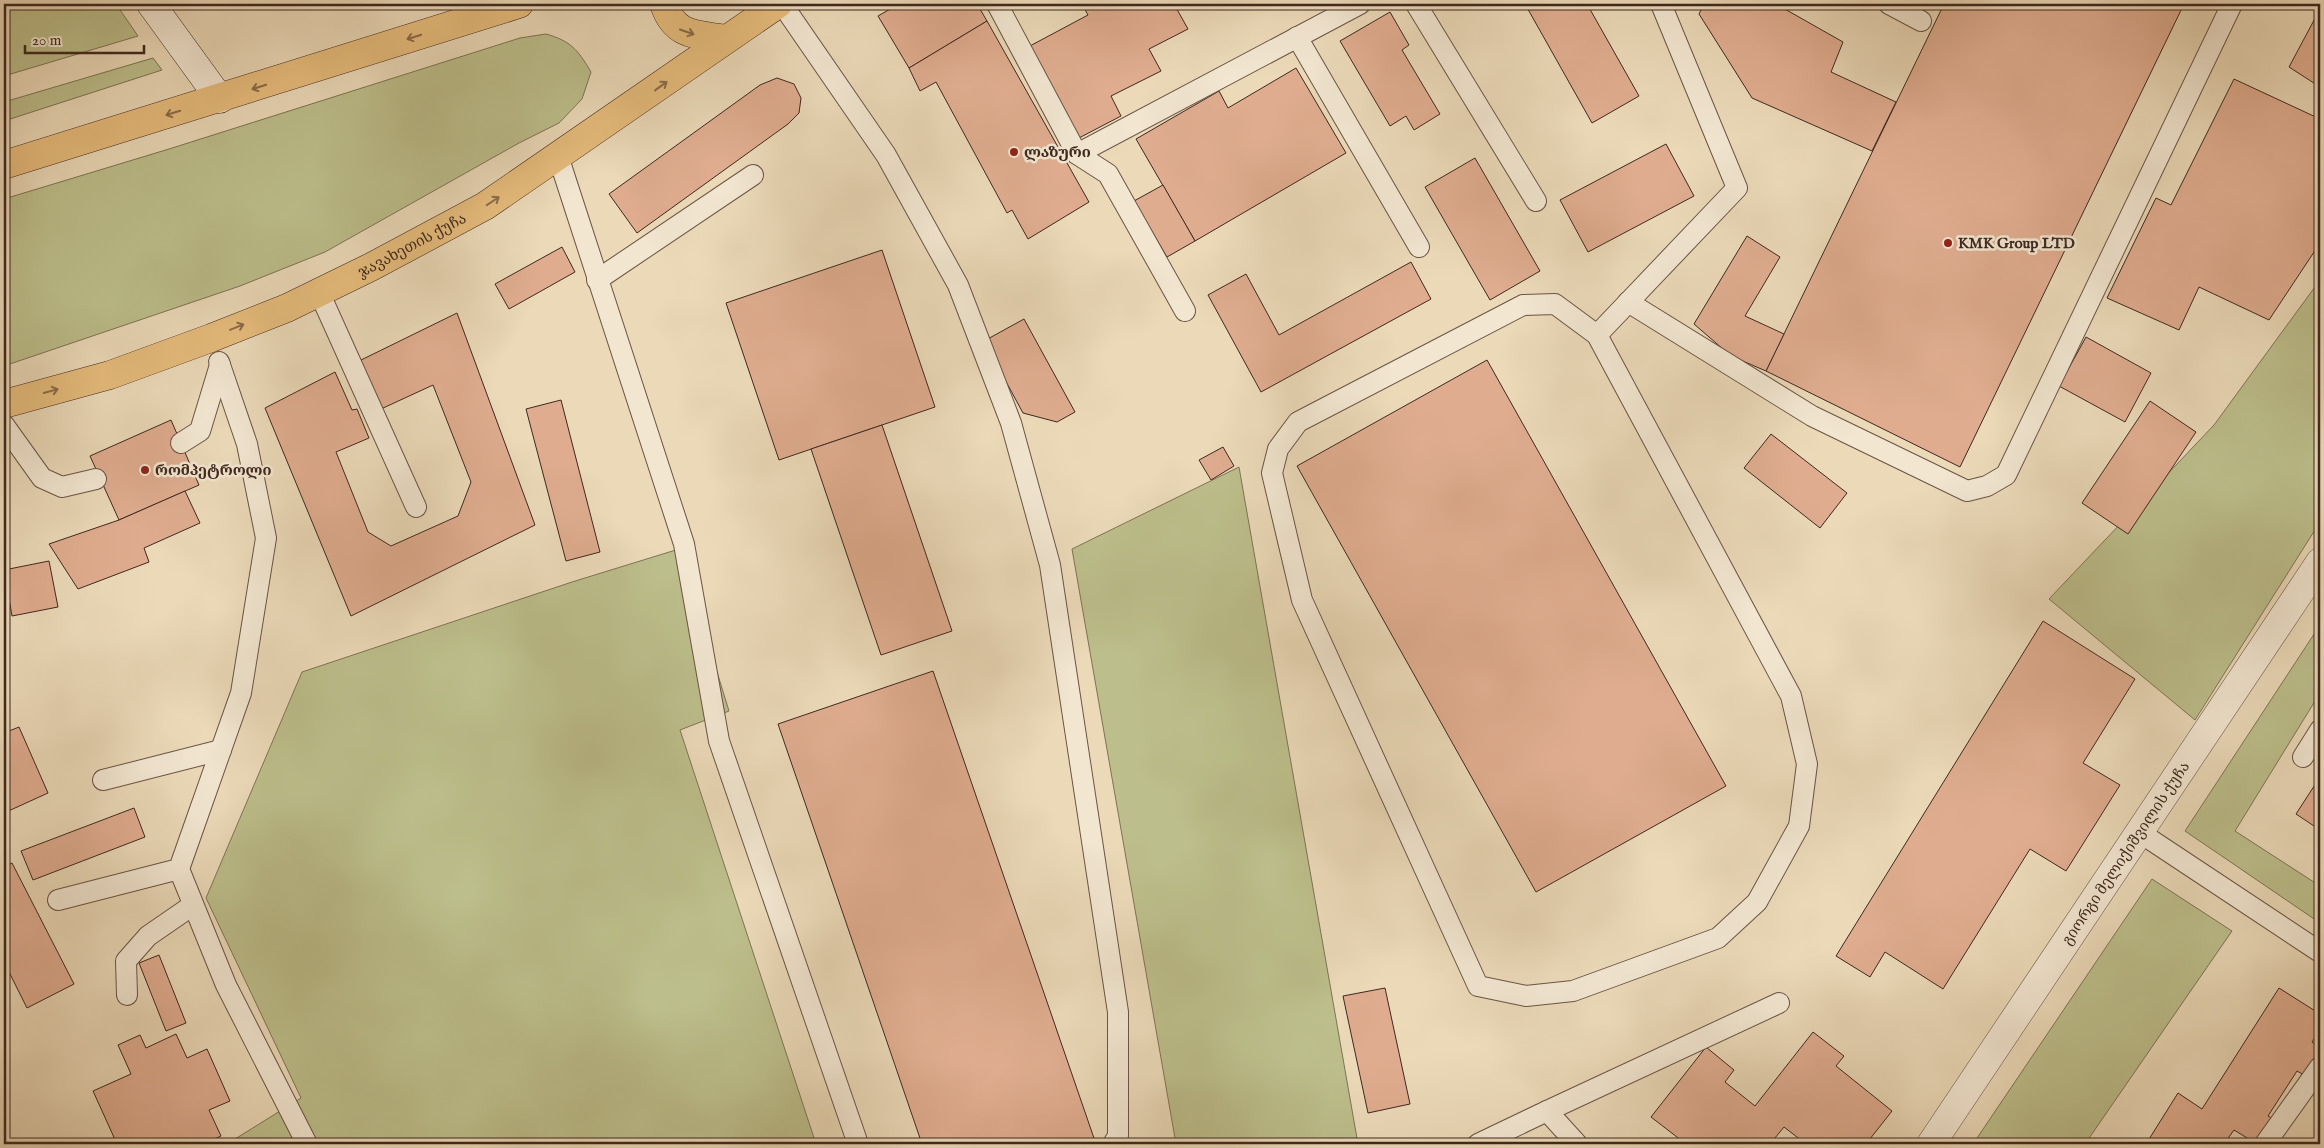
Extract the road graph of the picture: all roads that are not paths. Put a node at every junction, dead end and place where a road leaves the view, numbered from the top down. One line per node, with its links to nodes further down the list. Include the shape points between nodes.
1 (151, 4): 15 (street)
2 (518, 4): 15 (main road, one-way to 15)
3 (664, 4): 14 (main road, one-way to 14, via 677,28 689,34)
4 (778, 4): 14 (main road, ჯავახეთის ქუჩა)
5 (782, 4): 50 (lane, via 886,155 958,285 1010,423 1050,565 1118,1012 1118,1136)
6 (997, 4): 16 (lane)
7 (1360, 4): 13 (lane)
8 (1416, 4): 20 (lane)
9 (1661, 4): 24 (lane, via 1737,188)
10 (1889, 4): 12 (lane)
11 (2232, 4): 24 (lane, via 2006,475 1987,486 1967,491 1812,416)
12 (1920, 21)
13 (1297, 37): 16 (lane); 21 (lane)
14 (726, 39): 17 (main road, ჯავახეთის ქუჩა, one-way to 14)
15 (220, 99): 18 (main road, one-way to 18)
16 (1077, 154): 25 (lane, via 1108,174)
17 (558, 156): 22 (lane); 23 (main road, ჯავახეთის ქუჩა, one-way to 17, via 486,206)
18 (4, 165)
19 (753, 175): 22 (lane)
20 (1536, 201)
21 (1419, 247)
22 (597, 280): 49 (lane, via 684,544 719,741)
23 (319, 292): 27 (main road, ჯავახეთის ქუჩა, one-way to 23); 33 (lane)
24 (1628, 302): 26 (lane)
25 (1185, 311)
26 (1597, 335): 26 (lane, via 1791,696 1807,764 1799,826 1757,902 1718,938 1573,991 1526,996 1478,986 1302,600 1272,473 1278,449 1298,422 1523,305 1555,304)
27 (211, 338): 28 (lane); 29 (main road, ჯავახეთის ქუჩა, one-way to 27, via 110,375)
28 (220, 365): 31 (lane, via 200,432); 36 (lane, via 247,444 266,538 241,693)
29 (4, 404)
30 (4, 425): 32 (lane, via 42,478 62,487)
31 (181, 443)
32 (96, 479)
33 (416, 507)
34 (2320, 562): 39 (street, გიორგი მელიქიშვილის ქუჩა)
35 (2320, 730): 37 (lane)
36 (220, 750): 38 (lane); 40 (lane)
37 (2304, 757)
38 (103, 780)
39 (2139, 832): 43 (lane); 53 (street, გიორგი მელიქიშვილის ქუჩა)
40 (179, 870): 41 (lane); 42 (lane)
41 (58, 900)
42 (193, 905): 44 (lane, via 148,936 126,961); 48 (lane, via 226,985)
43 (2320, 952)
44 (127, 995)
45 (1779, 1002): 47 (lane)
46 (2320, 1067): 54 (lane)
47 (1547, 1111): 51 (lane); 52 (lane)
48 (307, 1144)
49 (858, 1144)
50 (1113, 1144)
51 (1478, 1144)
52 (1577, 1144)
53 (1932, 1144)
54 (2264, 1144)

